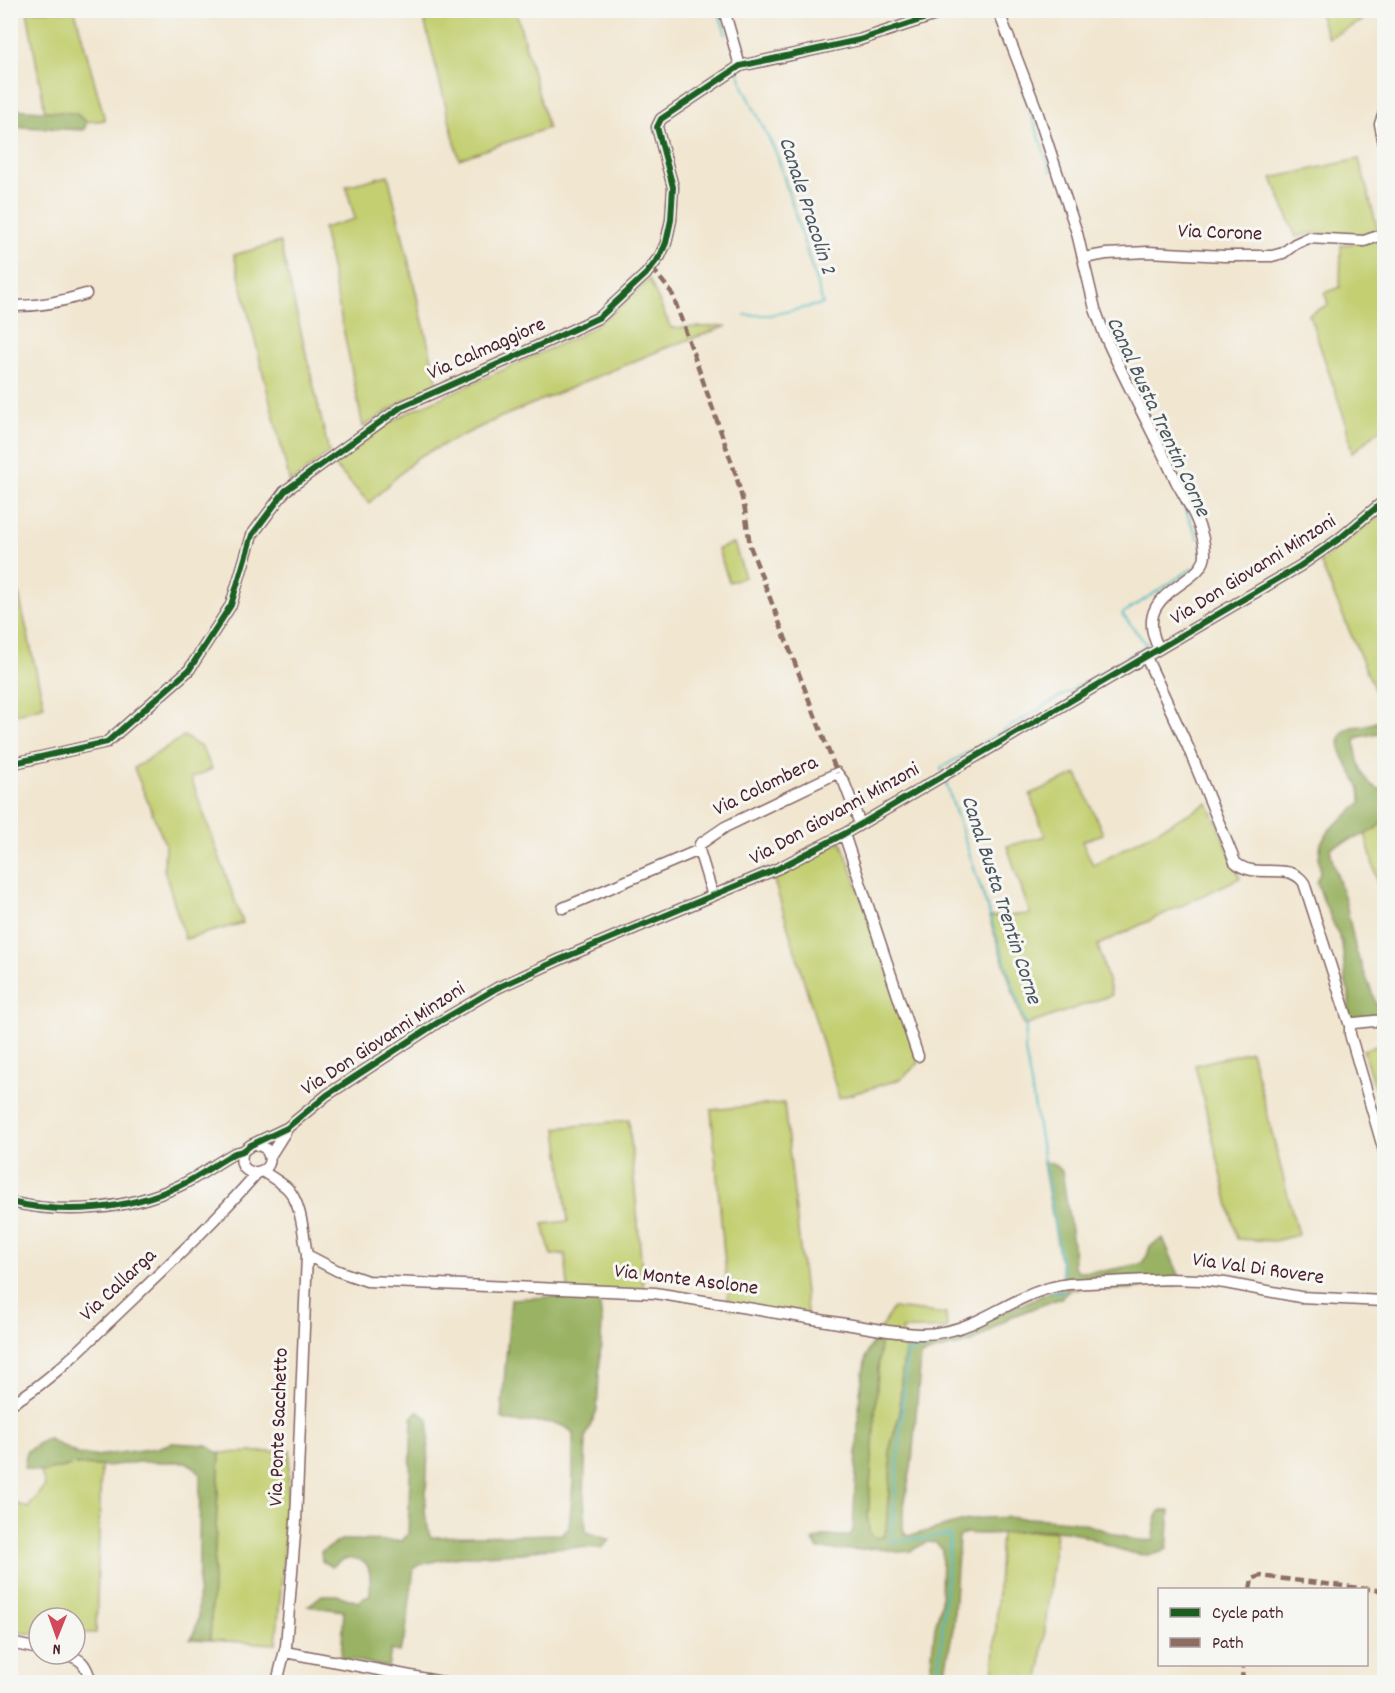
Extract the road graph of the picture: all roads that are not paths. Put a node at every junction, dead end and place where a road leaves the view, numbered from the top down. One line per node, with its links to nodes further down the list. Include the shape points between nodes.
1 (724, 10): 4 (street)
2 (951, 10): 4 (street, Via Calmaggiore, via 859,40)
3 (998, 10): 8 (street, via 1036,108)
4 (740, 66): 14 (street, Via Calmaggiore, via 661,118 657,127 673,187 671,220 660,256 646,274 600,317 401,406 285,491 252,535 231,605 189,670 107,742)
5 (1384, 113): 6 (street, via 1380,124)
6 (1384, 144)
7 (1384, 234): 8 (street, Via Corone, via 1352,242 1308,238 1283,254 1272,256 1148,252)
8 (1084, 258): 12 (street, via 1105,336 1204,544 1206,556 1200,569 1171,589 1154,612 1152,631)
9 (86, 294): 10 (street, via 62,302)
10 (10, 306)
11 (1384, 501): 12 (street, Via Don Giovanni Minzoni, via 1340,539 1300,566)
12 (1159, 650): 13 (street, Via Don Giovanni Minzoni)
13 (1146, 657): 15 (street, Via Don Giovanni Minzoni); 21 (street, via 1235,862 1250,872 1292,872 1304,883)
14 (10, 764)
15 (860, 824): 16 (street, Via Don Giovanni Minzoni); 17 (street, Via Colombera, via 837,773 725,827 700,844)
16 (844, 834): 18 (street, Via Don Giovanni Minzoni); 22 (street, Via Don Giovanni Minzoni)
17 (699, 850): 18 (street); 19 (street, Via Colombera)
18 (713, 896): 23 (street, Via Don Giovanni Minzoni, via 478,998 327,1095)
19 (563, 908)
20 (1384, 1020): 21 (street)
21 (1350, 1026): 26 (street)
22 (918, 1056)
23 (287, 1128): 24 (street); 29 (street, Via Callarga)
24 (256, 1144): 25 (street); 29 (street, via 265,1148)
25 (243, 1151): 27 (street); 28 (street)
26 (1384, 1151)
27 (218, 1164): 28 (street); 31 (street, via 160,1194 120,1204 76,1209)
28 (244, 1166): 29 (street); 30 (street)
29 (264, 1167): 30 (street, Via Callarga); 32 (street, Via Ponte Sacchetto, via 294,1198)
30 (245, 1186): 35 (street, Via Callarga, via 198,1238 81,1349)
31 (10, 1202)
32 (307, 1255): 33 (street, Via Monte Asolone, via 367,1281 655,1293 921,1334 957,1329 1027,1294); 38 (street, Via Ponte Sacchetto, via 296,1521)
33 (1054, 1286): 34 (street, Via Val Di Rovere, via 1201,1280 1300,1297)
34 (1384, 1301)
35 (10, 1404)
36 (10, 1643): 37 (street)
37 (27, 1647)
38 (285, 1652): 41 (street, Via Ponte Sacchetto); 42 (street)
39 (86, 1666): 40 (street)
40 (91, 1683)
41 (277, 1683)
42 (442, 1683)

